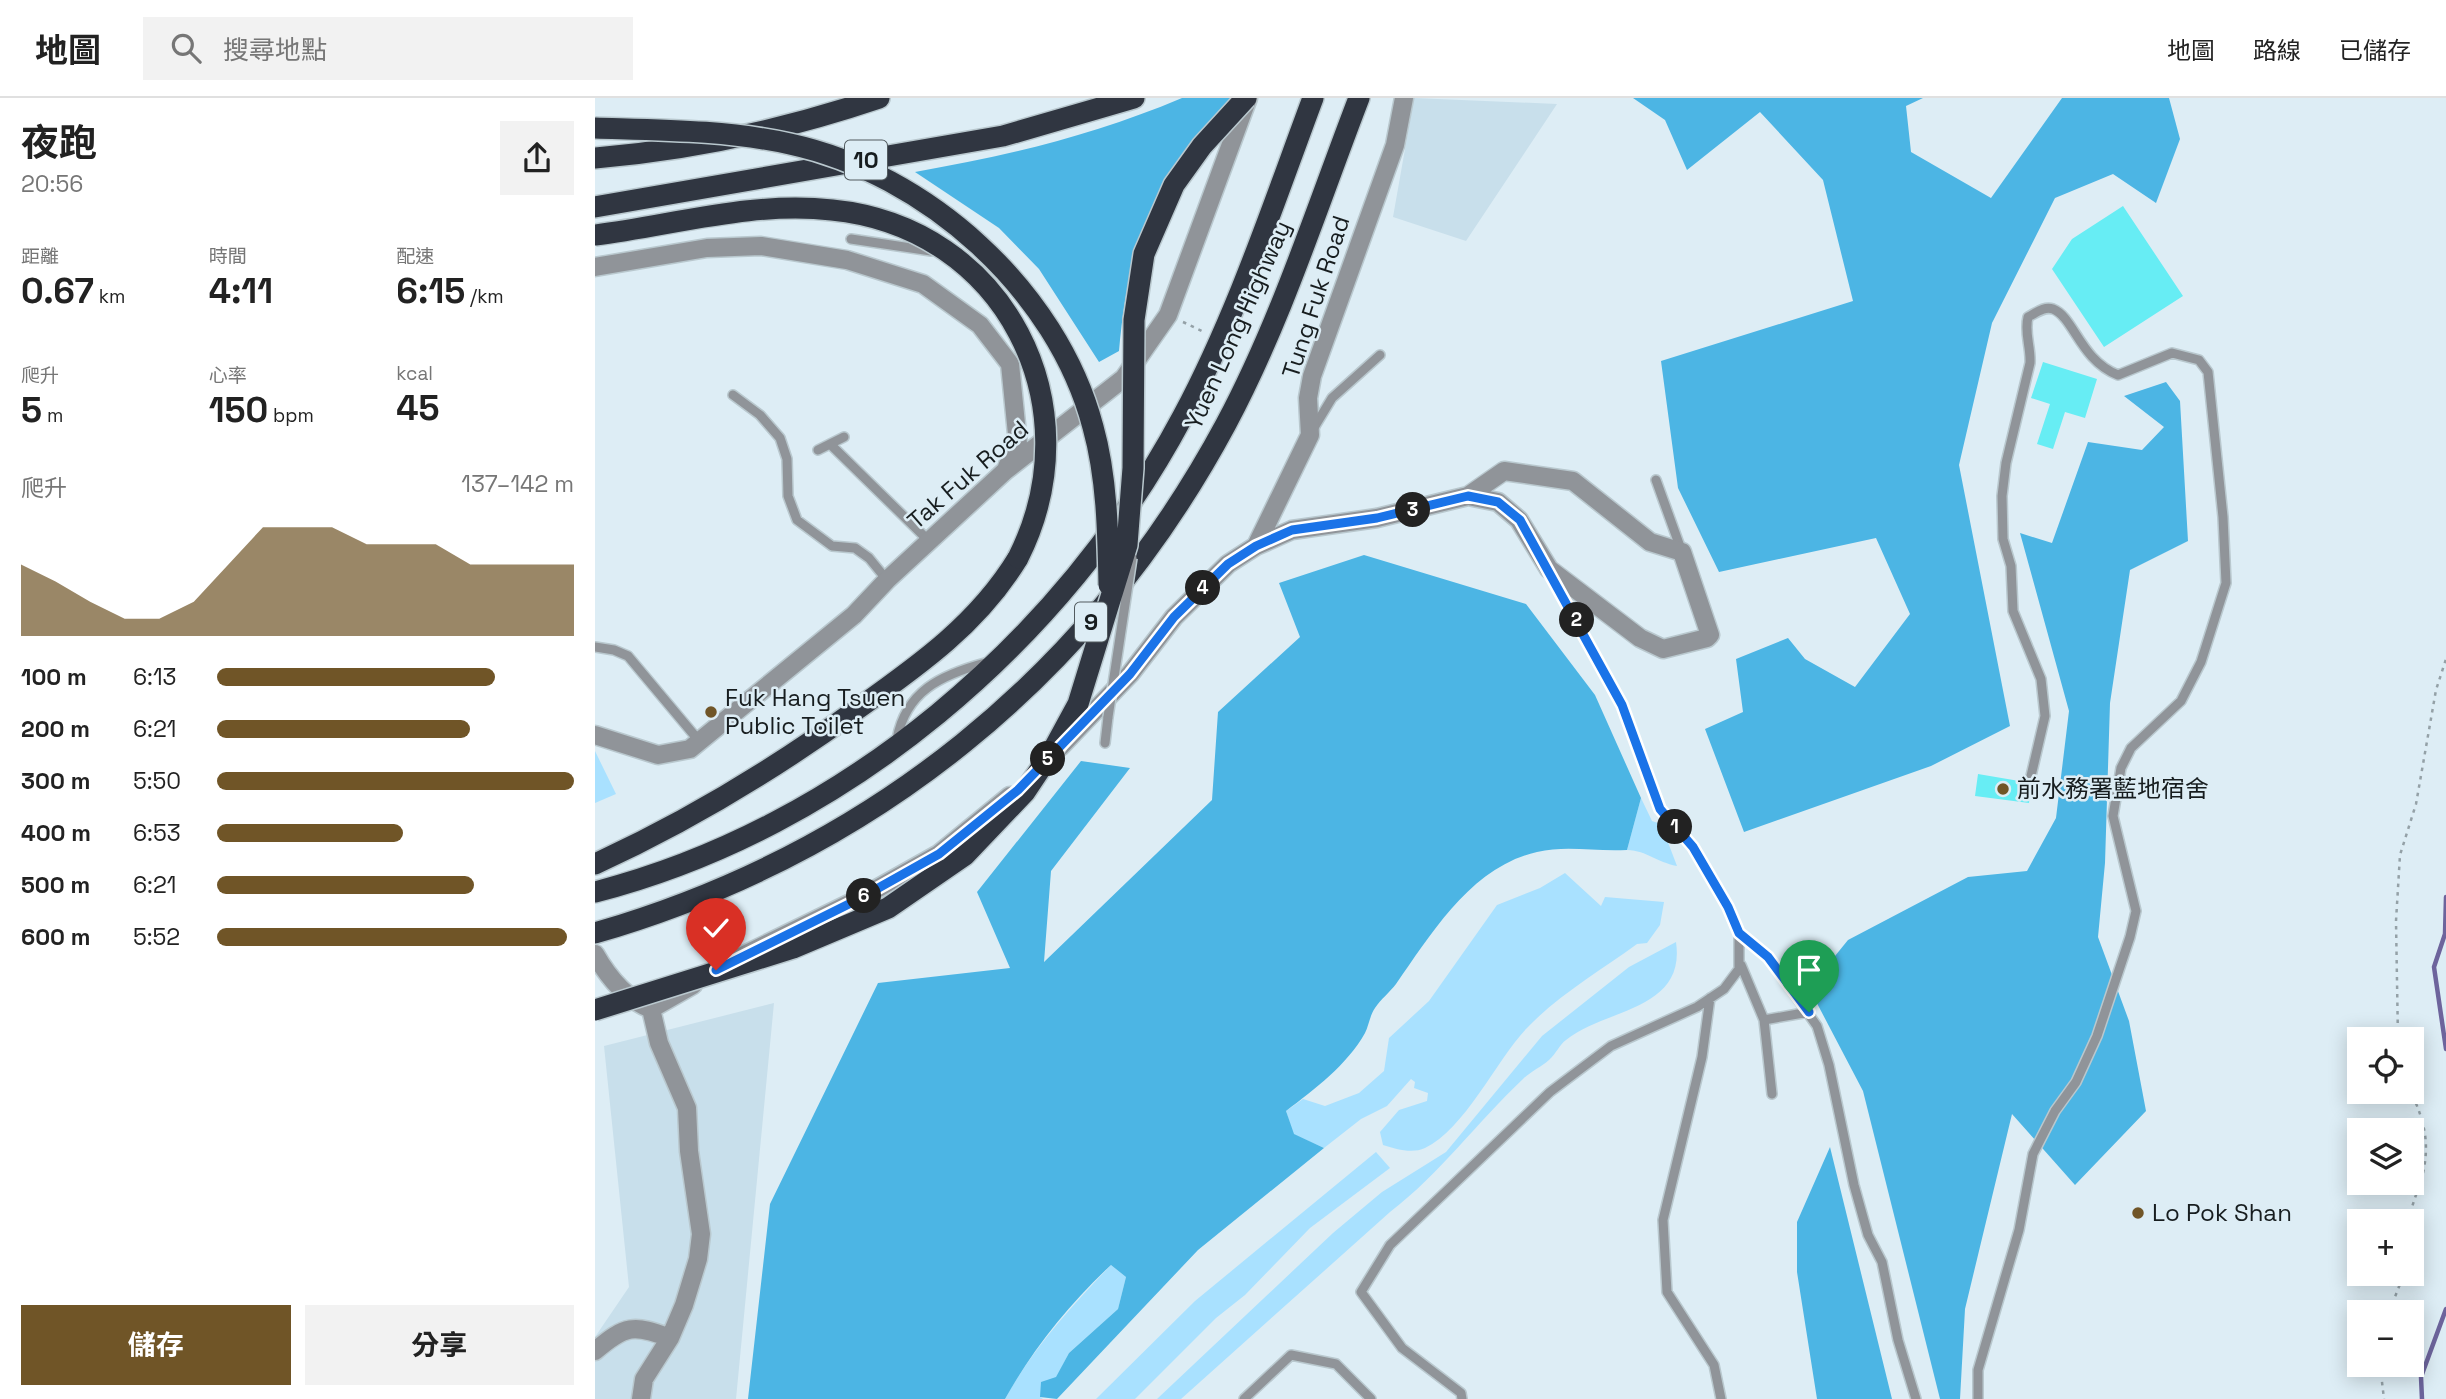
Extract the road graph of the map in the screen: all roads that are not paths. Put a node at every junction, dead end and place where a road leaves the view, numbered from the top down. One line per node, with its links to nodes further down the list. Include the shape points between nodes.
1 (879, 98): 8 (highway, 10, bridge, via 759,132)
2 (1134, 98): 9 (highway, 10, bridge, via 1003,136)
3 (1247, 98): 20 (highway, bridge, via 1202,146 1174,185 1144,254 1134,320); 21 (street, Tak Fuk Road, via 1168,314 1124,378)
4 (1313, 98): 36 (highway, Yuen Long Highway / 9, via 1234,308 1182,418 1101,546 1050,606 999,659 896,744 815,798 738,839)
5 (1359, 98): 38 (highway, Yuen Long Highway / 9, via 1277,311 1227,422 1158,536 1084,631 961,747 839,832 753,876)
6 (1404, 98): 16 (street, Tung Fuk Road, via 1395,145 1312,376)
7 (595, 128): 29 (highway, bridge, via 745,136 812,149 904,189 970,236 1038,314 1068,363 1088,411 1101,469)
8 (595, 158)
9 (595, 207)
10 (595, 235): 12 (highway, bridge, via 753,210 813,208 883,220 916,233)
11 (851, 239): 12 (lane)
12 (953, 256): 35 (highway, bridge, via 979,278 1008,314 1029,353 1041,389 1048,440 1045,477 1033,526 1018,558 981,609 907,674 762,776 694,816)
13 (595, 267): 21 (street, via 707,248 761,246 847,260 923,284 979,325 1010,364 1018,444)
14 (1380, 355): 16 (lane, via 1332,398)
15 (733, 395): 28 (lane, via 780,438 787,458 788,496 797,520 832,546 855,548)
16 (1310, 435): 25 (street, Tung Fuk Road)
17 (843, 437): 18 (lane)
18 (830, 444): 19 (lane); 24 (lane)
19 (818, 450)
20 (1133, 468): 29 (highway, bridge, via 1127,545); 33 (lane, bridge, via 1133,548)
21 (1005, 471): 24 (street, Tak Fuk Road)
22 (1656, 480): 26 (lane)
23 (1468, 496): 25 (street, via 1377,518 1292,530); 26 (street, via 1504,471 1573,481 1650,542); 27 (street, via 1498,502 1520,520)
24 (929, 541): 28 (street, Tak Fuk Road)
25 (1256, 546): 41 (street, via 1228,564 1174,617 1130,674 1018,790 939,854 716,970)
26 (1682, 552): 27 (street, via 1711,631 1707,638 1663,649 1640,638)
27 (1549, 569): 37 (lane, via 1622,705 1660,809 1693,847)
28 (887, 580): 32 (street, Tak Fuk Road, via 854,615)
29 (1109, 609): 42 (highway, bridge, via 1078,704 1053,750 1008,813 948,869 888,908 825,936)
30 (595, 647): 32 (lane, via 628,656)
31 (595, 735): 32 (street, Tak Fuk Road, via 658,755 681,753)
32 (700, 742)
33 (1105, 743)
34 (2031, 776): 54 (lane, via 2045,716 2041,679 2013,611 2002,496 2030,363 2025,327 2028,317 2053,309 2103,369 2118,375 2172,354 2199,360 2208,372 2226,583 2201,662 2181,701 2131,748 2121,768 2113,816 2136,911 2097,1036 2032,1154 2019,1230 1978,1370)
35 (595, 864)
36 (595, 892)
37 (1739, 933): 39 (lane); 43 (lane, via 1768,957)
38 (596, 940): 41 (street, via 621,989)
39 (1739, 962): 40 (lane, via 1732,979); 44 (lane)
40 (1710, 998): 51 (lane, via 1611,1046 1550,1092 1383,1256 1361,1292 1402,1348); 52 (lane, via 1702,1057 1663,1220 1667,1292 1714,1365)
41 (651, 1009): 46 (street, via 659,1043 687,1108 701,1234 698,1259)
42 (595, 1010)
43 (1809, 1012): 44 (lane); 53 (lane, via 1829,1065 1854,1185 1868,1235 1882,1262)
44 (1764, 1020): 45 (lane)
45 (1772, 1094)
46 (670, 1338): 47 (street, via 630,1328 615,1333); 48 (street, via 645,1379)
47 (595, 1351)
48 (641, 1399)
49 (1244, 1399): 50 (lane, via 1290,1355 1336,1364)
50 (1371, 1399)
51 (1462, 1399)
52 (1721, 1399)
53 (1916, 1399)
54 (1978, 1399)

